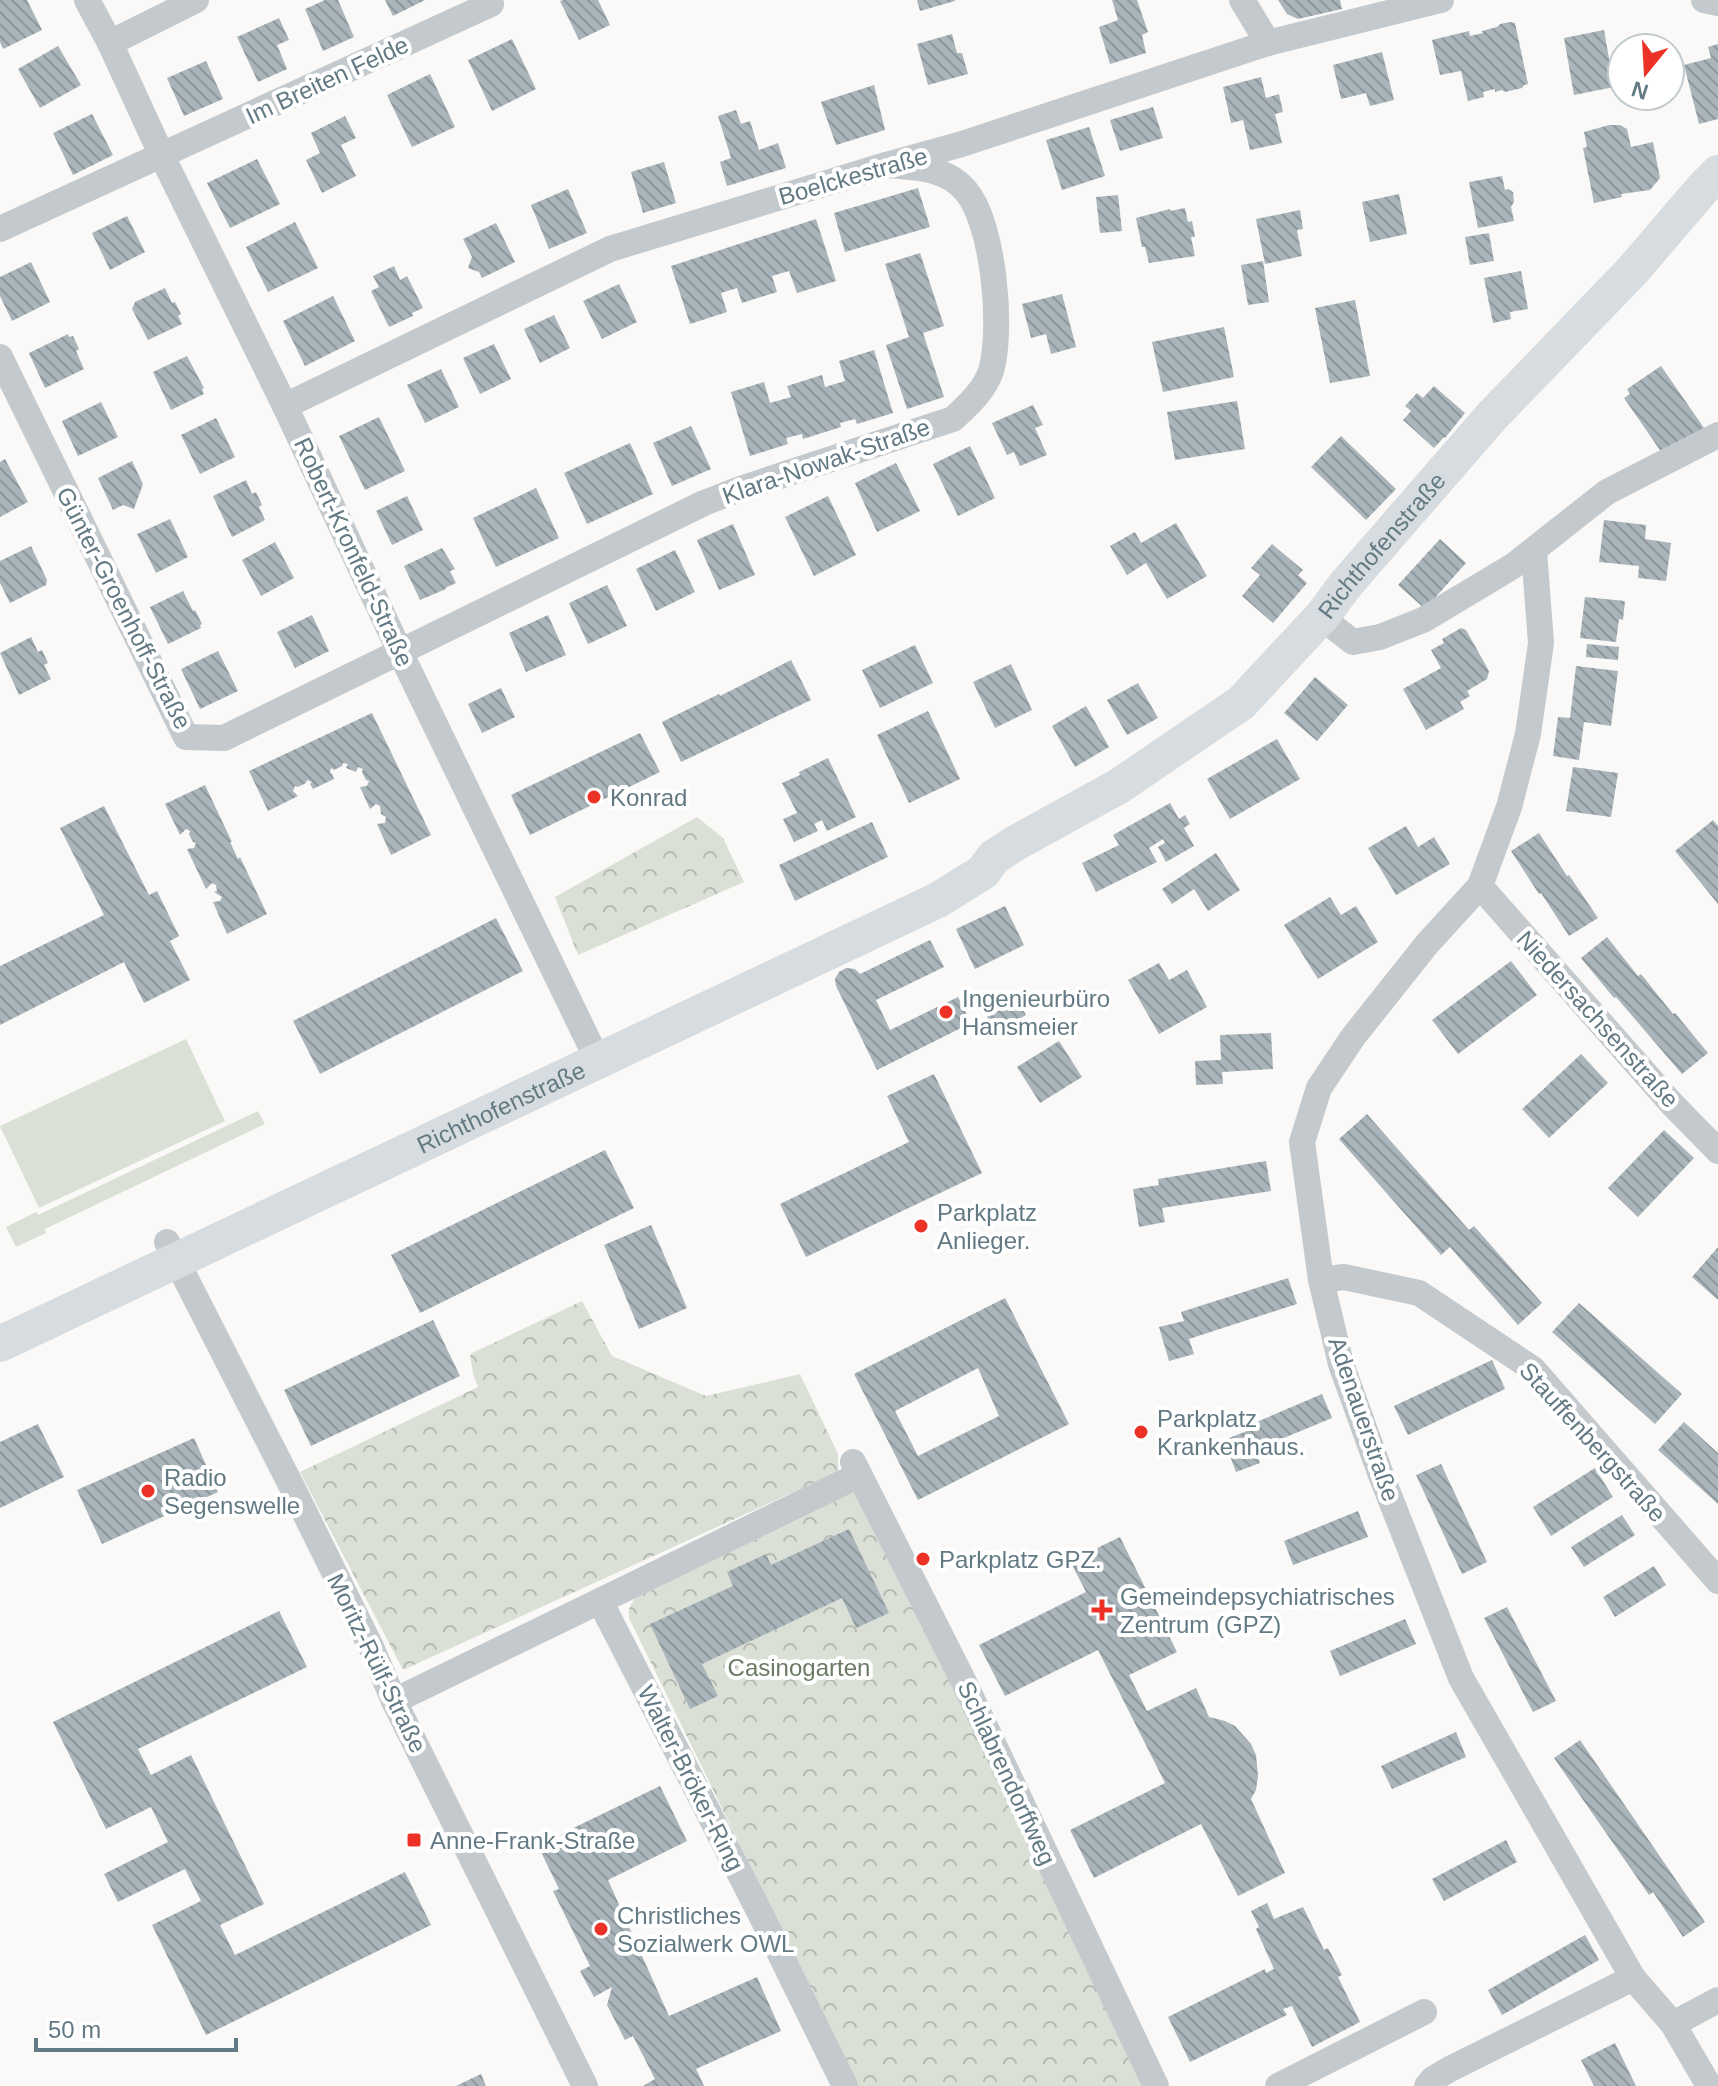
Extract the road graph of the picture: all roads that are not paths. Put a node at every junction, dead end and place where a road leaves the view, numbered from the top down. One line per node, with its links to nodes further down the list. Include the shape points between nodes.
1 (87, 0): 8 (street, Robert-Kronfeld-Straße)
2 (196, 0): 8 (street)
3 (1242, 0): 9 (street)
4 (1441, 0): 9 (street, Boelckestraße)
5 (1704, 0): 6 (street)
6 (1718, 3)
7 (491, 4): 10 (street, Im Breiten Felde)
8 (110, 43): 10 (street, Robert-Kronfeld-Straße)
9 (1268, 43): 11 (street, Boelckestraße)
10 (162, 156): 13 (street); 15 (street, Robert-Kronfeld-Straße)
11 (886, 165): 15 (street, Boelckestraße, via 610,249); 19 (street, Klara-Nowak-Straße, via 944,173 966,191 984,227 996,301 996,341 990,372 976,398 953,419 704,503)
12 (1718, 173): 18 (street, Richthofenstraße, via 1492,416)
13 (0, 229)
14 (0, 357): 19 (street, Günter-Groenhoff-Straße, via 186,737 224,738)
15 (285, 406): 19 (street, Robert-Kronfeld-Straße)
16 (1718, 435): 17 (street, via 1607,492)
17 (1534, 551): 18 (street, via 1423,620 1380,637 1353,642); 20 (street, Adenauerstraße, via 1541,643 1528,734)
18 (1323, 615): 21 (street, Richthofenstraße, via 1230,711 1119,786 1014,844 983,872 938,900)
19 (400, 652): 21 (street, Robert-Kronfeld-Straße)
20 (1480, 886): 22 (street, Niedersachsenstraße); 24 (street, Adenauerstraße, via 1427,944 1319,1088 1302,1142)
21 (593, 1052): 23 (street, Richthofenstraße, via 267,1216)
22 (1718, 1151)
23 (172, 1252): 25 (street, Richthofenstraße); 26 (street, Richthofenstraße); 29 (street, Moritz-Rülf-Straße)
24 (1321, 1280): 27 (street, Stauffenbergstraße, via 1344,1277 1419,1293 1533,1369); 30 (street, Adenauerstraße, via 1341,1364 1461,1678)
25 (0, 1322)
26 (0, 1344)
27 (1718, 1581)
28 (600, 1601): 29 (street); 35 (street, Walter-Bröker-Ring); 36 (street, Schlabrendorffweg, via 856,1468)
29 (394, 1701): 34 (street, Moritz-Rülf-Straße)
30 (1633, 1978): 33 (street, Adenauerstraße); 38 (street, via 1450,2069)
31 (1718, 2000): 33 (street)
32 (1424, 2012): 37 (street)
33 (1673, 2024): 39 (street, Adenauerstraße)
34 (585, 2086)
35 (845, 2086)
36 (1156, 2086)
37 (1278, 2086)
38 (1427, 2086)
39 (1709, 2086)

